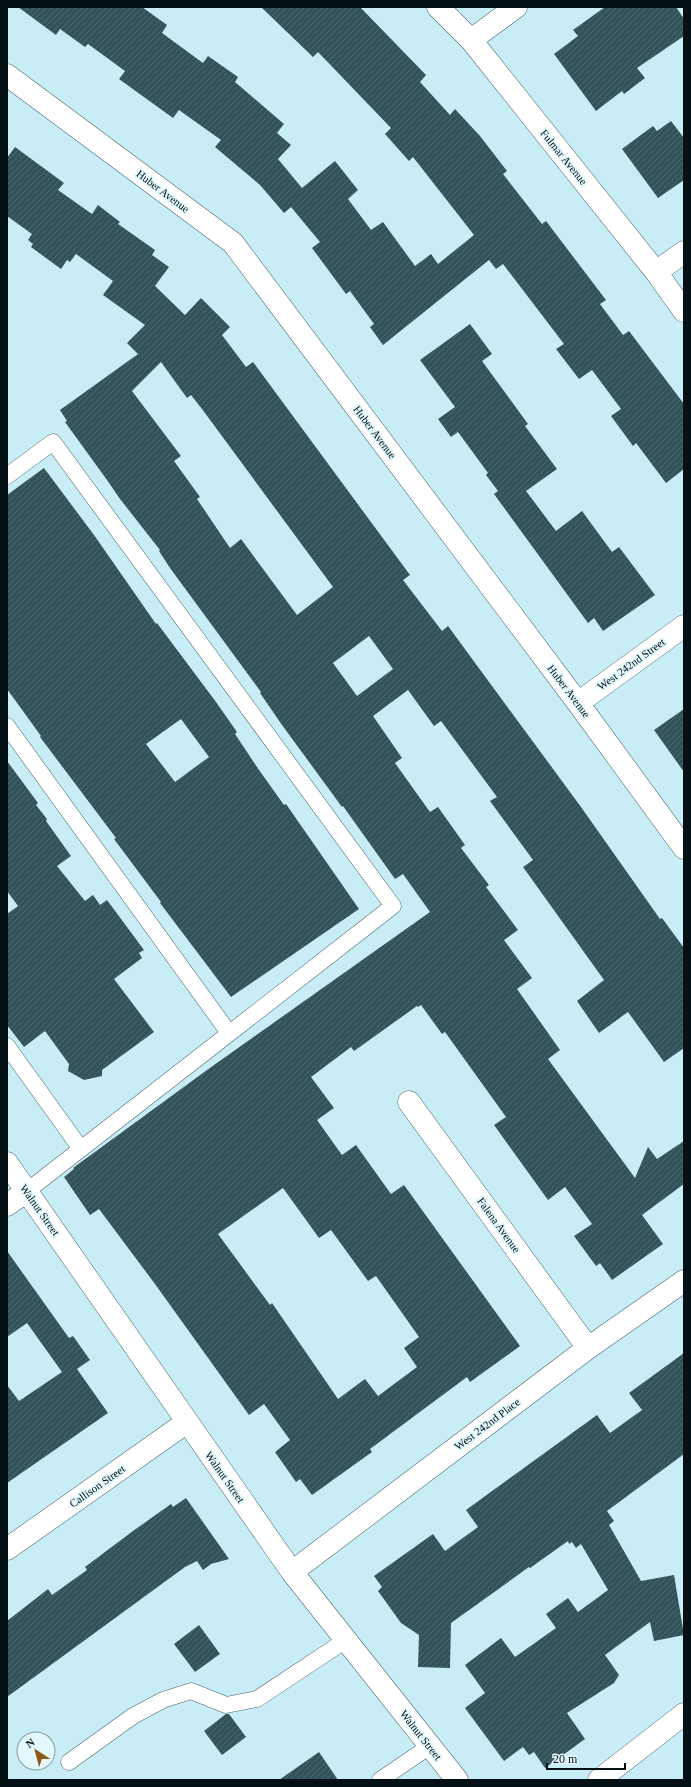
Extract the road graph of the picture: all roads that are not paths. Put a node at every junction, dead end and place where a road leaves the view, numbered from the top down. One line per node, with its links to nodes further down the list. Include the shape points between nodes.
1 (438, 7): 3 (street, Fulmar Avenue)
2 (516, 7): 3 (street)
3 (471, 40): 6 (street, Fulmar Avenue)
4 (7, 75): 10 (street, Huber Avenue, via 233,243)
5 (684, 252): 6 (street)
6 (656, 272): 7 (street, Fulmar Avenue)
7 (684, 311)
8 (7, 476): 13 (lane, via 53,442 393,906)
9 (684, 626): 10 (street, West 242nd Street)
10 (578, 702): 12 (street, Huber Avenue)
11 (7, 726): 13 (lane)
12 (684, 848)
13 (229, 1033): 16 (lane)
14 (7, 1046): 16 (lane)
15 (409, 1102): 21 (street, Falena Avenue)
16 (81, 1149): 18 (lane)
17 (7, 1163): 18 (street, Walnut Street)
18 (27, 1191): 19 (street); 22 (street, Walnut Street)
19 (7, 1205)
20 (684, 1281): 21 (street, West 242nd Place)
21 (588, 1348): 24 (street, West 242nd Place)
22 (187, 1422): 23 (street, Callison Street); 24 (street, Walnut Street)
23 (7, 1549)
24 (292, 1572): 25 (street, Walnut Street)
25 (346, 1640): 27 (street, Walnut Street); 28 (lane, via 257,1699 226,1705 191,1691 163,1700 133,1716)
26 (684, 1714): 31 (street)
27 (430, 1746): 29 (lane); 30 (street, Walnut Street)
28 (69, 1762)
29 (380, 1780)
30 (457, 1780)
31 (599, 1780)

